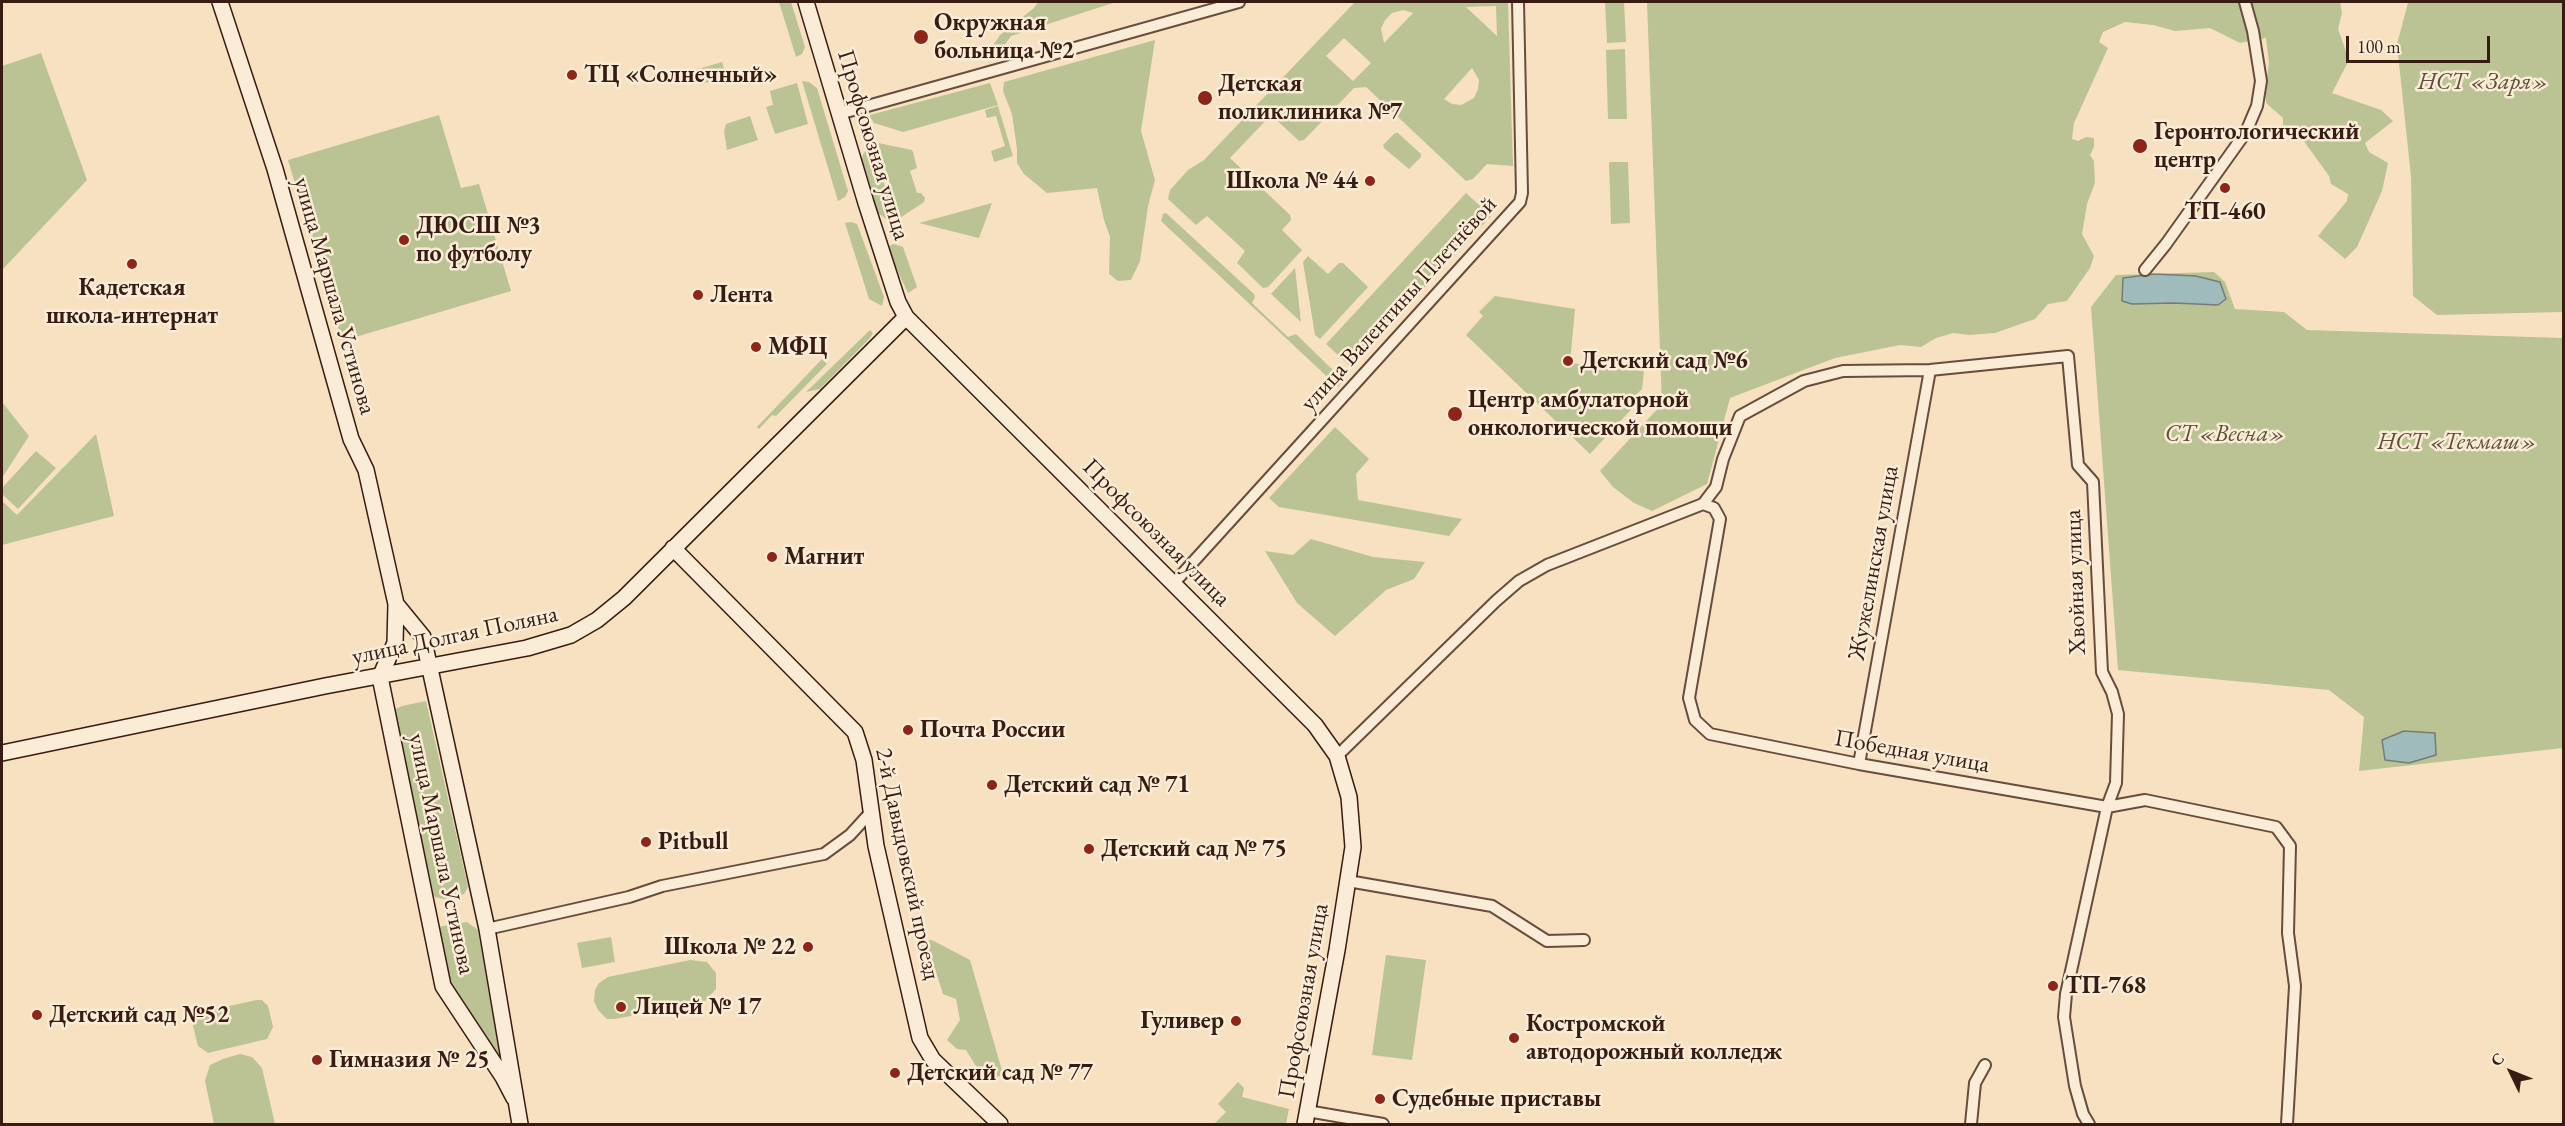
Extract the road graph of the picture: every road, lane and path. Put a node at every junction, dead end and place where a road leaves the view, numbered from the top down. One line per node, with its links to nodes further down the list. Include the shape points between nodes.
1 (220, 2): 13 (street, улица Маршала Устинова, via 275,169 351,439 366,470)
2 (806, 2): 6 (street, Профсоюзная улица)
3 (1239, 2): 6 (street)
4 (1518, 2): 12 (street, улица Валентины Плетнёвой, via 1520,202)
5 (2245, 2): 7 (street, via 2261,81 2257,106 2246,132)
6 (839, 114): 8 (street, Профсоюзная улица, via 898,302)
7 (2145, 270)
8 (906, 316): 11 (street, улица Долгая Поляна); 12 (street, Профсоюзная улица)
9 (1930, 370): 10 (street, via 1843,371 1804,381 1748,410 1740,416 1716,487); 18 (street, Жужелинская улица); 19 (street, Хвойная улица, via 2068,356 2078,465 2093,482 2102,672 2118,714 2116,783)
10 (1703, 504): 17 (street, via 1547,565 1519,581); 18 (street, Победная улица, via 1714,508 1719,519 1689,698 1695,720 1710,734)
11 (673, 548): 14 (street, улица Долгая Поляна, via 624,598 572,635); 20 (street, 2-й Давыдовский проезд, via 855,732 864,760)
12 (1174, 584): 17 (street, Профсоюзная улица, via 1315,725)
13 (396, 603): 14 (street, улица Маршала Устинова, via 423,637); 15 (street, улица Маршала Устинова, via 394,643)
14 (429, 667): 15 (street, улица Долгая Поляна); 22 (street, улица Маршала Устинова)
15 (381, 677): 16 (street, улица Долгая Поляна); 25 (street, улица Маршала Устинова, via 443,986)
16 (2, 753)
17 (1337, 756): 21 (street, Профсоюзная улица, via 1349,796 1353,847)
18 (1859, 764): 19 (street, Победная улица)
19 (2107, 807): 31 (street, Хвойная улица, via 2064,1017 2075,1086); 32 (street, via 2145,800 2276,827 2290,846 2288,933 2295,986)
20 (870, 813): 22 (street, via 850,835 824,854 662,886); 28 (street, 2-й Давыдовский проезд, via 921,1038 933,1060)
21 (1348, 881): 23 (street, via 1492,906 1547,941); 26 (street, Профсоюзная улица)
22 (487, 929): 25 (street, улица Маршала Устинова)
23 (1584, 940)
24 (1985, 1065): 30 (street, via 1975,1083)
25 (514, 1098): 27 (street, улица Маршала Устинова)
26 (1306, 1118): 29 (street)
27 (520, 1125)
28 (1000, 1125)
29 (1383, 1125)
30 (1971, 1125)
31 (2089, 1125)
32 (2287, 1125)

